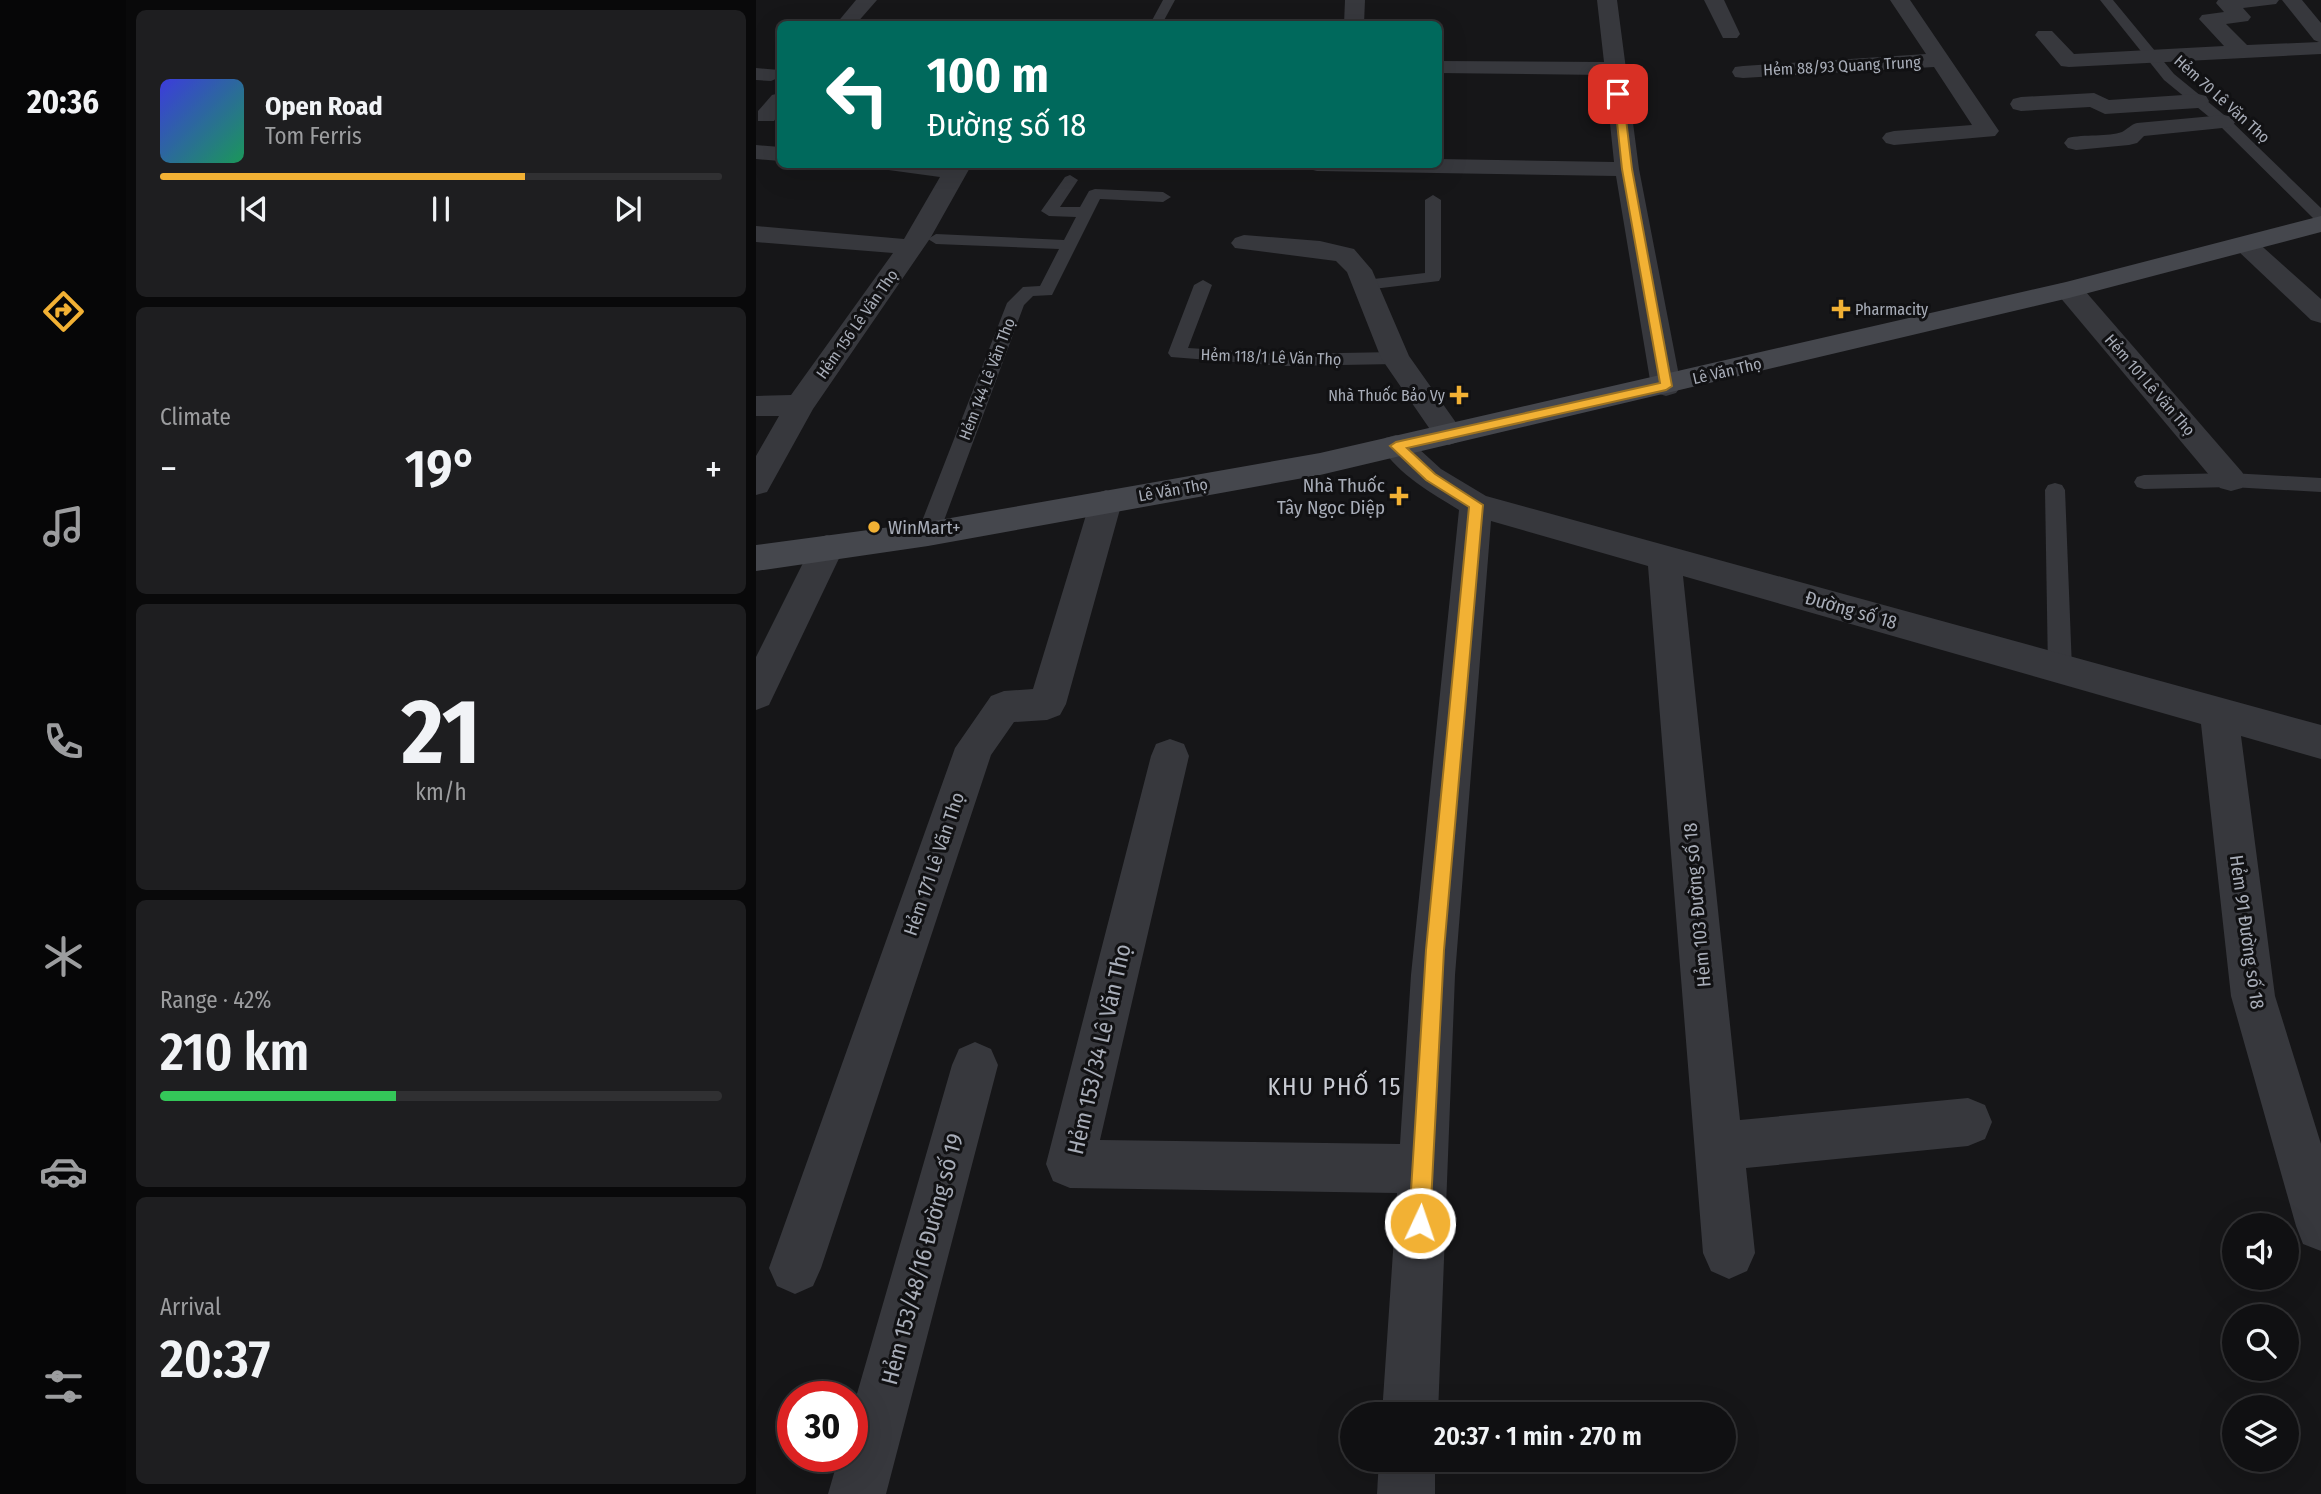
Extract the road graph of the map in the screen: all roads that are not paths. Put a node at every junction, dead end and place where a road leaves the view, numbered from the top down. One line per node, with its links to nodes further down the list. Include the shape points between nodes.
1 (867, 0): 10 (street)
2 (1170, 0): 11 (lane)
3 (1354, 0): 12 (street)
4 (1607, 0): 21 (street)
5 (1714, 0): 13 (street)
6 (1900, 0): 19 (street)
7 (2106, 0): 18 (lane, Hẻm 70 Lê Văn Thọ)
8 (2269, 0): 17 (street, via 2226,3 2241,17 2209,19)
9 (2292, 0): 15 (street)
10 (849, 21)
11 (1158, 21)
12 (1354, 21)
13 (1730, 34)
14 (2045, 34): 18 (street, via 2069,61)
15 (2321, 36)
16 (2321, 48): 17 (street)
17 (2241, 51): 18 (street)
18 (2151, 55): 23 (lane, Hẻm 70 Lê Văn Thọ, via 2169,78)
19 (1940, 60): 22 (street, Hẻm 88/93 Quang Trung); 26 (street, via 1987,131)
20 (1442, 67): 21 (street)
21 (1615, 69): 32 (street)
22 (1744, 72)
23 (2198, 101): 24 (street, via 2105,107 2094,100); 25 (lane, Hẻm 70 Lê Văn Thọ)
24 (2021, 104)
25 (2224, 122): 27 (street, via 2137,130 2129,138); 37 (lane, Hẻm 70 Lê Văn Thọ)
26 (1894, 138)
27 (2076, 144)
28 (756, 152): 29 (street)
29 (777, 154)
30 (1442, 166): 32 (street)
31 (958, 168): 44 (street, Hẻm 156 Lê Văn Thọ)
32 (1627, 169): 50 (street)
33 (1070, 180): 36 (lane, via 1049,211)
34 (1163, 197): 36 (lane, via 1095,194)
35 (1433, 200): 46 (lane, via 1433,277)
36 (1085, 212): 42 (lane, Hẻm 144 Lê Văn Thọ)
37 (2321, 217)
38 (2321, 224): 43 (main road, Lê Văn Thọ)
39 (756, 234): 44 (street)
40 (936, 239): 42 (lane)
41 (1244, 243): 46 (street, via 1320,248 1345,255)
42 (1070, 245): 62 (lane, Hẻm 144 Lê Văn Thọ, via 1046,291 1028,291 1016,303)
43 (2246, 245): 47 (main road, Lê Văn Thọ); 48 (street)
44 (910, 247): 51 (street, Hẻm 156 Lê Văn Thọ)
45 (1203, 285): 49 (lane, Hẻm 118/1 Lê Văn Thọ, via 1177,353 1230,359)
46 (1365, 285): 49 (street)
47 (2069, 290): 50 (main road, Lê Văn Thọ); 55 (street, Hẻm 101 Lê Văn Thọ)
48 (2321, 314)
49 (1395, 358): 53 (street)
50 (1666, 386): 53 (main road, Lê Văn Thọ)
51 (800, 405): 52 (street); 57 (street, Hẻm 156 Lê Văn Thọ)
52 (756, 406)
53 (1450, 434): 54 (main road, Lê Văn Thọ)
54 (1396, 446): 60 (main road, Lê Văn Thọ); 61 (street, Đường số 18, via 1430,477)
55 (2231, 480): 56 (lane); 58 (lane)
56 (2144, 482)
57 (756, 484)
58 (2321, 485)
59 (2055, 490): 66 (lane)
60 (1106, 502): 62 (main road, Lê Văn Thọ); 77 (street, Hẻm 171 Lê Văn Thọ, via 1048,704 1004,707 974,748)
61 (1476, 505): 64 (street, Đường số 18); 74 (street, via 1433,975)
62 (928, 534): 63 (main road, Lê Văn Thọ)
63 (827, 548): 65 (main road, Lê Văn Thọ); 67 (street)
64 (1664, 556): 66 (street, Đường số 18); 73 (street, Hẻm 103 Đường số 18)
65 (756, 558)
66 (2060, 669): 68 (street, Đường số 18)
67 (756, 694)
68 (2219, 714): 69 (street, Đường số 18); 75 (street, Hẻm 91 Đường số 18, via 2253,996)
69 (2321, 742)
70 (1170, 756): 74 (street, Hẻm 153/34 Lê Văn Thọ, via 1070,1164)
71 (975, 1065): 80 (street, Hẻm 153/48/16 Đường số 19)
72 (1968, 1122): 73 (street)
73 (1719, 1146): 76 (street, Hẻm 103 Đường số 18)
74 (1423, 1168): 78 (street)
75 (2321, 1226)
76 (1729, 1253)
77 (795, 1268)
78 (1411, 1402)
79 (1407, 1472): 81 (street)
80 (857, 1494)
81 (1406, 1494)

